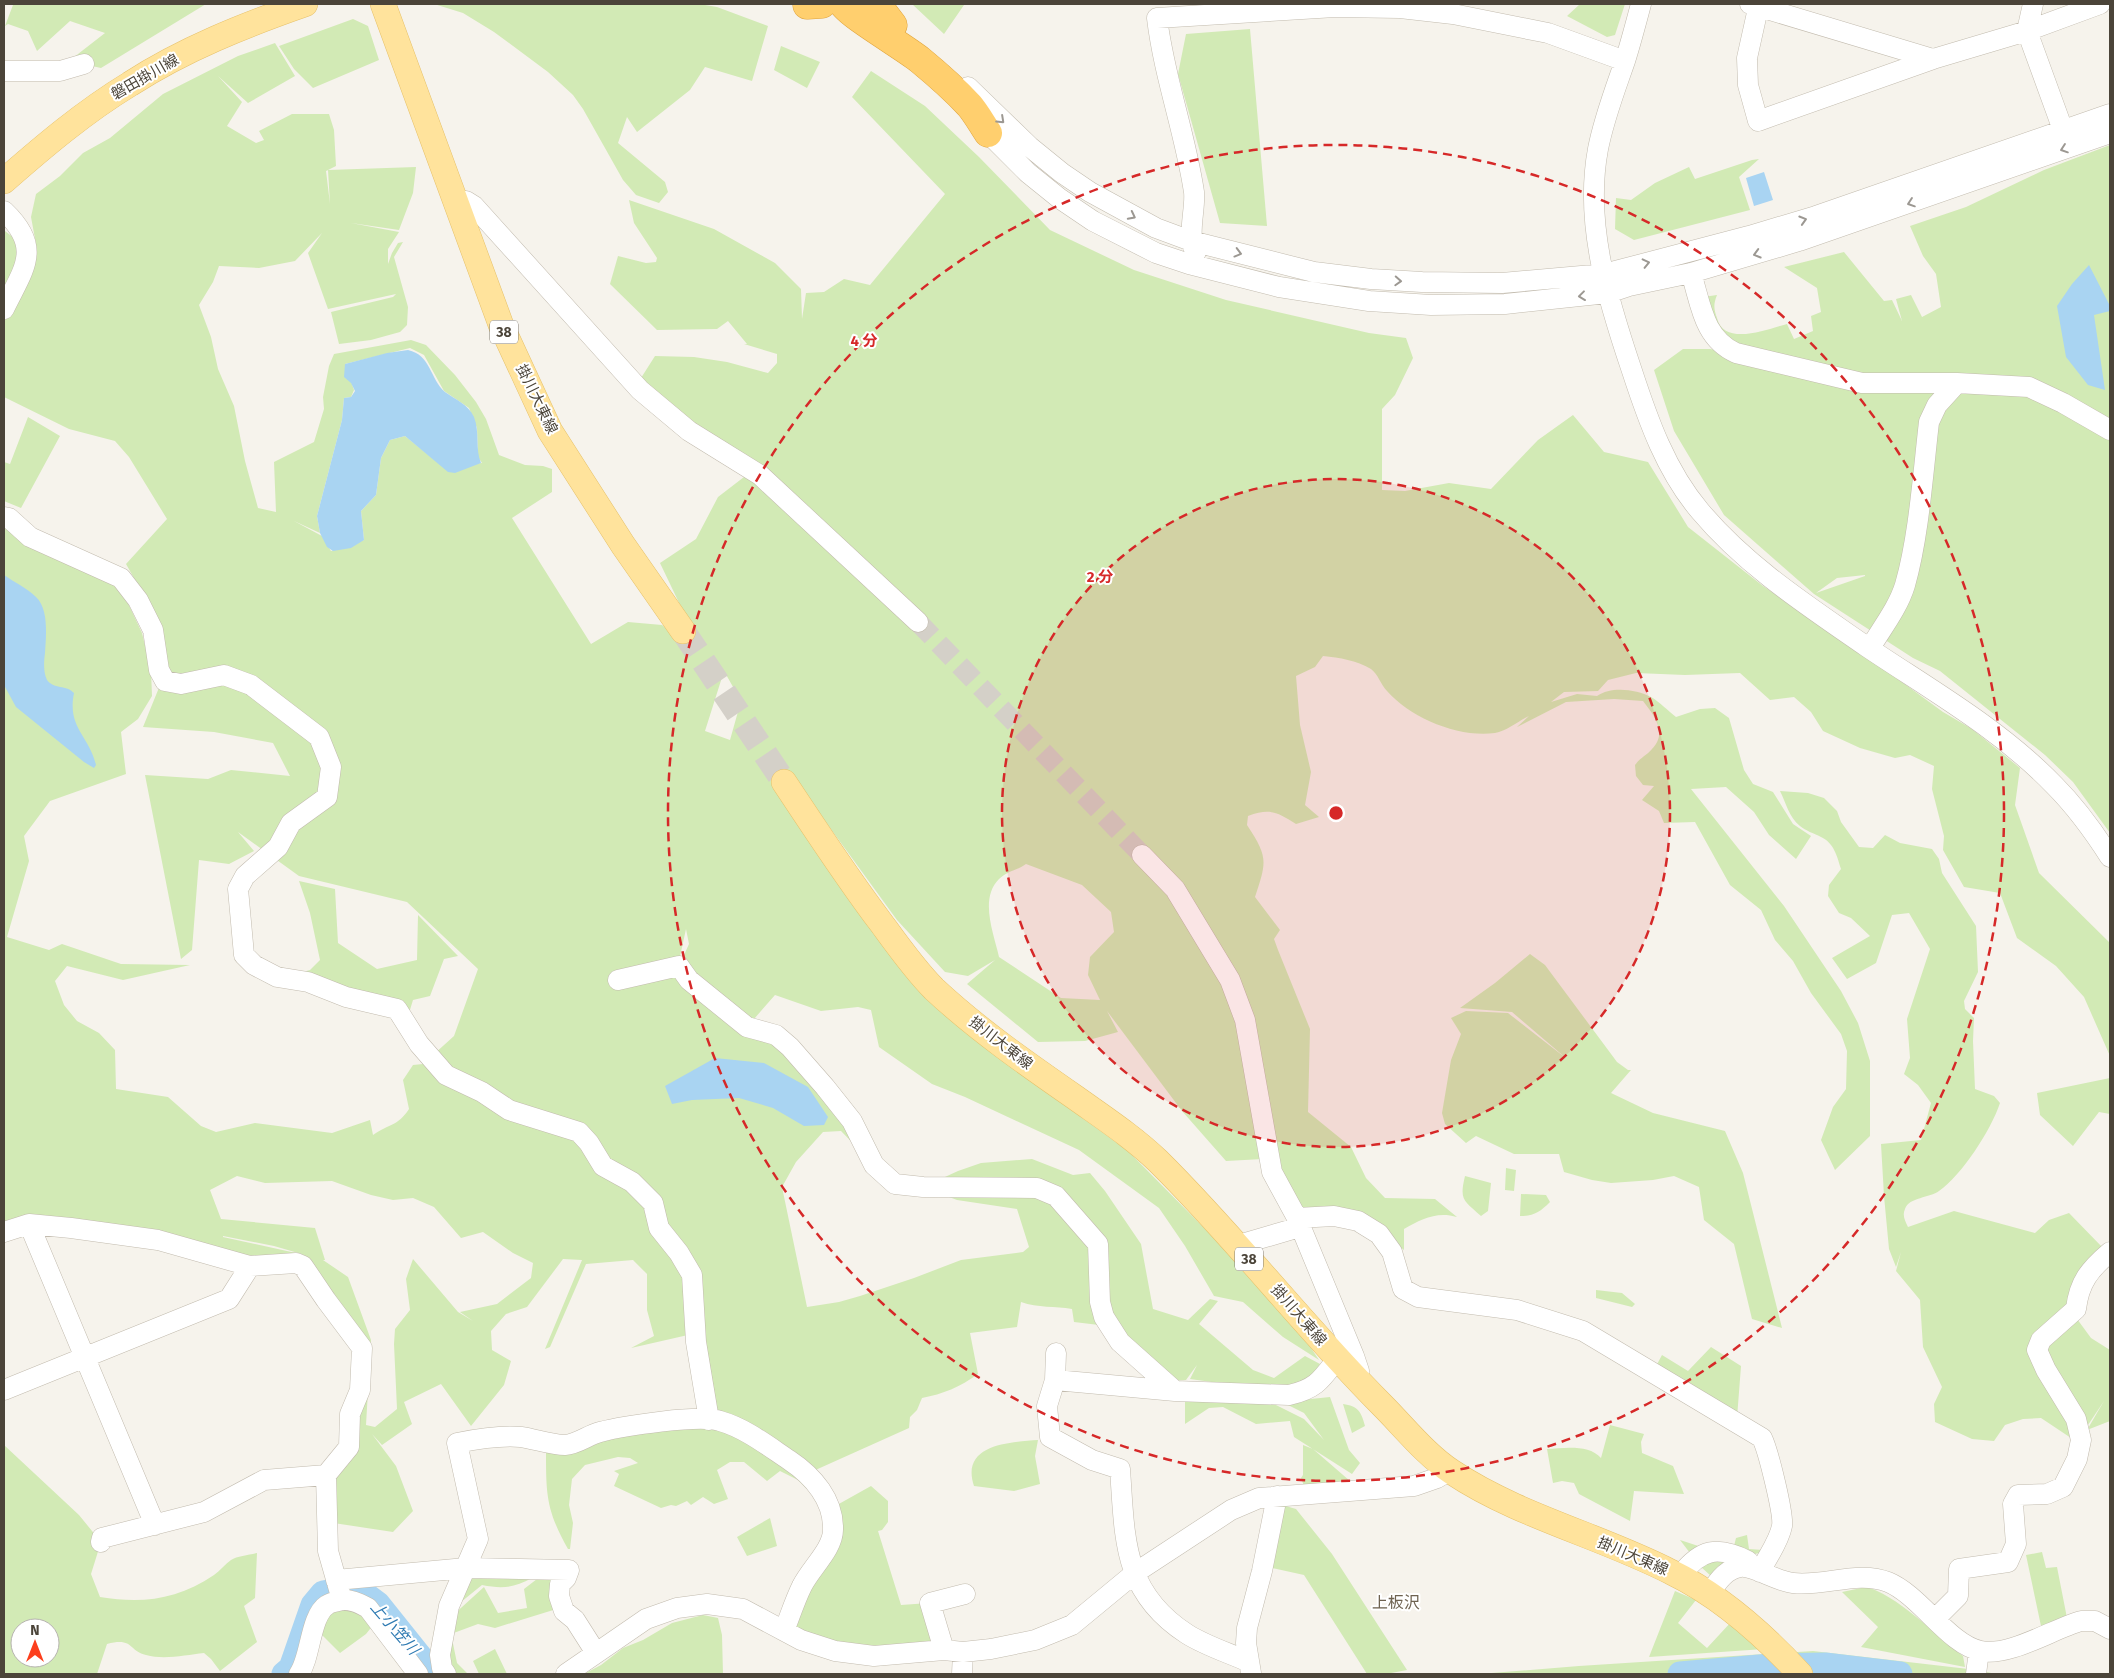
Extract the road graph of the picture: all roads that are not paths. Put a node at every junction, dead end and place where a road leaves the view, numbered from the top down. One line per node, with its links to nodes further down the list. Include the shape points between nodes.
1 (305, 4): 21 (main road, 磐田掛川線, via 208,41 130,83 61,132)
2 (383, 4): 22 (main road, 掛川大東線 / 38)
3 (811, 4): 19 (street, via 891,47 942,88)
4 (843, 4): 19 (highway, via 852,14 920,59 970,106)
5 (854, 4): 11 (street)
6 (1642, 4): 14 (street)
7 (1756, 4): 13 (street); 13 (street, via 1747,58 1748,85 1758,121)
8 (2033, 4): 12 (street)
9 (2100, 4): 12 (street)
10 (1156, 11): 14 (street, via 1400,8 1453,14 1548,33); 24 (street, via 1161,54 1186,148 1194,194)
11 (885, 14): 24 (street, one-way to 24, via 1062,173 1127,214)
12 (2027, 31): 13 (street); 18 (street)
13 (1933, 59)
14 (1625, 61): 27 (street, via 1611,98 1598,150 1594,190 1598,242)
15 (84, 64): 16 (street, via 60,71)
16 (4, 71)
17 (2110, 114): 18 (street)
18 (2063, 130): 27 (street, one-way to 18, via 1816,216)
19 (988, 133): 25 (street, via 1059,198 1093,221)
20 (2110, 133): 26 (street, one-way to 26, via 1799,242)
21 (4, 181)
22 (456, 202): 33 (street, via 466,200 474,206 640,390 689,430 760,475); 34 (main road, 掛川大東線 / 38, via 501,325 550,431)
23 (4, 211): 29 (street, via 21,231 28,246 23,270)
24 (1191, 240): 25 (street, via 1178,250); 27 (street, one-way to 27, via 1314,272 1372,279); 28 (street, via 1193,250 1199,256)
25 (1156, 253): 28 (street, via 1238,278)
26 (1691, 273): 27 (street, via 1629,286); 30 (street, via 1708,329 1724,347 1736,352 1862,383)
27 (1606, 283): 28 (street, one-way to 28, via 1520,303 1413,304); 35 (street, via 1657,439 1677,480 1698,510 1756,566)
28 (1337, 296)
29 (4, 309)
30 (1957, 383): 31 (street, via 2029,387); 35 (street, via 1937,405 1929,422 1905,586)
31 (2110, 430)
32 (4, 517): 53 (street, via 30,537 121,578 138,600 154,630 159,670 165,681 181,684 224,675 250,685 320,736 331,767 327,797 291,823 278,847 245,876 238,889 244,955 254,965 277,977 308,982 346,997 397,1009 419,1044 446,1075 482,1092 508,1110 579,1132 603,1166 632,1182 653,1203 660,1228 692,1275 696,1342)
33 (918, 622)
34 (683, 631)
35 (1870, 648): 38 (street, via 2011,746 2054,785)
36 (784, 782): 43 (main road, 掛川大東線 / 38, via 859,894 932,986 993,1040 1133,1138)
37 (1142, 855): 40 (street, via 1175,888 1230,980 1245,1020 1272,1172)
38 (2110, 857)
39 (618, 980): 52 (street, via 679,966 689,980 746,1027 776,1035 838,1102 852,1121 874,1165 895,1184 1037,1188 1056,1196 1098,1244 1100,1302 1104,1317 1120,1342)
40 (1298, 1222): 43 (street, via 1245,1243); 50 (street, via 1360,1371); 62 (street, via 1334,1216 1358,1221 1379,1234 1392,1252 1403,1289 1418,1297 1517,1310 1583,1331 1762,1438 1768,1450 1783,1524 1779,1538)
41 (29, 1224): 42 (street); 45 (street, via 158,1240); 47 (street)
42 (4, 1232)
43 (1240, 1248): 48 (main road, 掛川大東線 / 38)
44 (2110, 1252): 68 (street, via 2084,1279 2078,1290 2076,1309 2041,1340 2036,1350 2076,1419 2082,1440 2074,1466 2063,1487 2047,1494 2018,1495 2013,1504 2016,1544 2008,1562 1959,1569 1958,1596)
45 (250, 1266): 47 (street, via 229,1299); 55 (street, via 296,1263 303,1266 362,1348 360,1390 350,1414 348,1446)
46 (1056, 1353): 49 (street)
47 (84, 1357): 51 (street); 58 (street)
48 (1338, 1359): 50 (main road, 掛川大東線 / 38); 52 (street, via 1306,1392 1289,1395)
49 (1055, 1380): 52 (street); 63 (street, via 1047,1406 1050,1438 1092,1460 1120,1469 1125,1539)
50 (1357, 1380): 54 (main road, 掛川大東線 / 38)
51 (4, 1390)
52 (1175, 1391)
53 (709, 1420): 59 (street, via 720,1420 751,1435 807,1472 826,1498 833,1517 834,1533); 61 (street, via 631,1426 599,1432 568,1444 520,1437 478,1438 457,1443 478,1539)
54 (1449, 1471): 57 (street, via 1414,1486); 64 (main road, 掛川大東線 / 38, via 1518,1507)
55 (326, 1474): 58 (street, via 264,1480 204,1512); 65 (street, via 328,1551)
56 (797, 1484): 59 (street, via 826,1513)
57 (1277, 1496): 63 (street, via 1259,1498 1230,1510); 74 (street, via 1247,1628)
58 (155, 1525): 60 (street, via 102,1538)
59 (830, 1541): 70 (street, via 802,1584)
60 (101, 1542)
61 (466, 1568): 65 (street); 72 (street, via 569,1570 560,1584 559,1596 564,1611 575,1620); 77 (street, via 449,1606 443,1636 440,1655)
62 (1755, 1570): 64 (street, via 1748,1561 1735,1554 1705,1553 1696,1557); 67 (street, via 1739,1567 1726,1573); 68 (street, via 1779,1581 1796,1584 1866,1578 1886,1581)
63 (1135, 1573): 71 (street, via 1072,1625 1035,1640 991,1649); 74 (street, via 1154,1608 1187,1634)
64 (1680, 1576): 67 (main road, 掛川大東線 / 38)
65 (339, 1590): 75 (street, via 317,1618 304,1667); 76 (street, via 368,1608)
66 (965, 1594): 71 (street, via 930,1603)
67 (1710, 1594): 80 (main road, 掛川大東線 / 38, via 1743,1618)
68 (1936, 1618): 73 (street)
69 (2110, 1629): 73 (street, via 2095,1621 2082,1621 2006,1650 1992,1652)
70 (784, 1631): 71 (street, via 835,1651 874,1656); 72 (street, via 743,1609 707,1604 677,1608 646,1619)
71 (954, 1651): 79 (street)
72 (596, 1653): 78 (street)
73 (1978, 1665)
74 (1250, 1668)
75 (299, 1674)
76 (418, 1674)
77 (446, 1674)
78 (566, 1674)
79 (962, 1674)
80 (1800, 1674)

